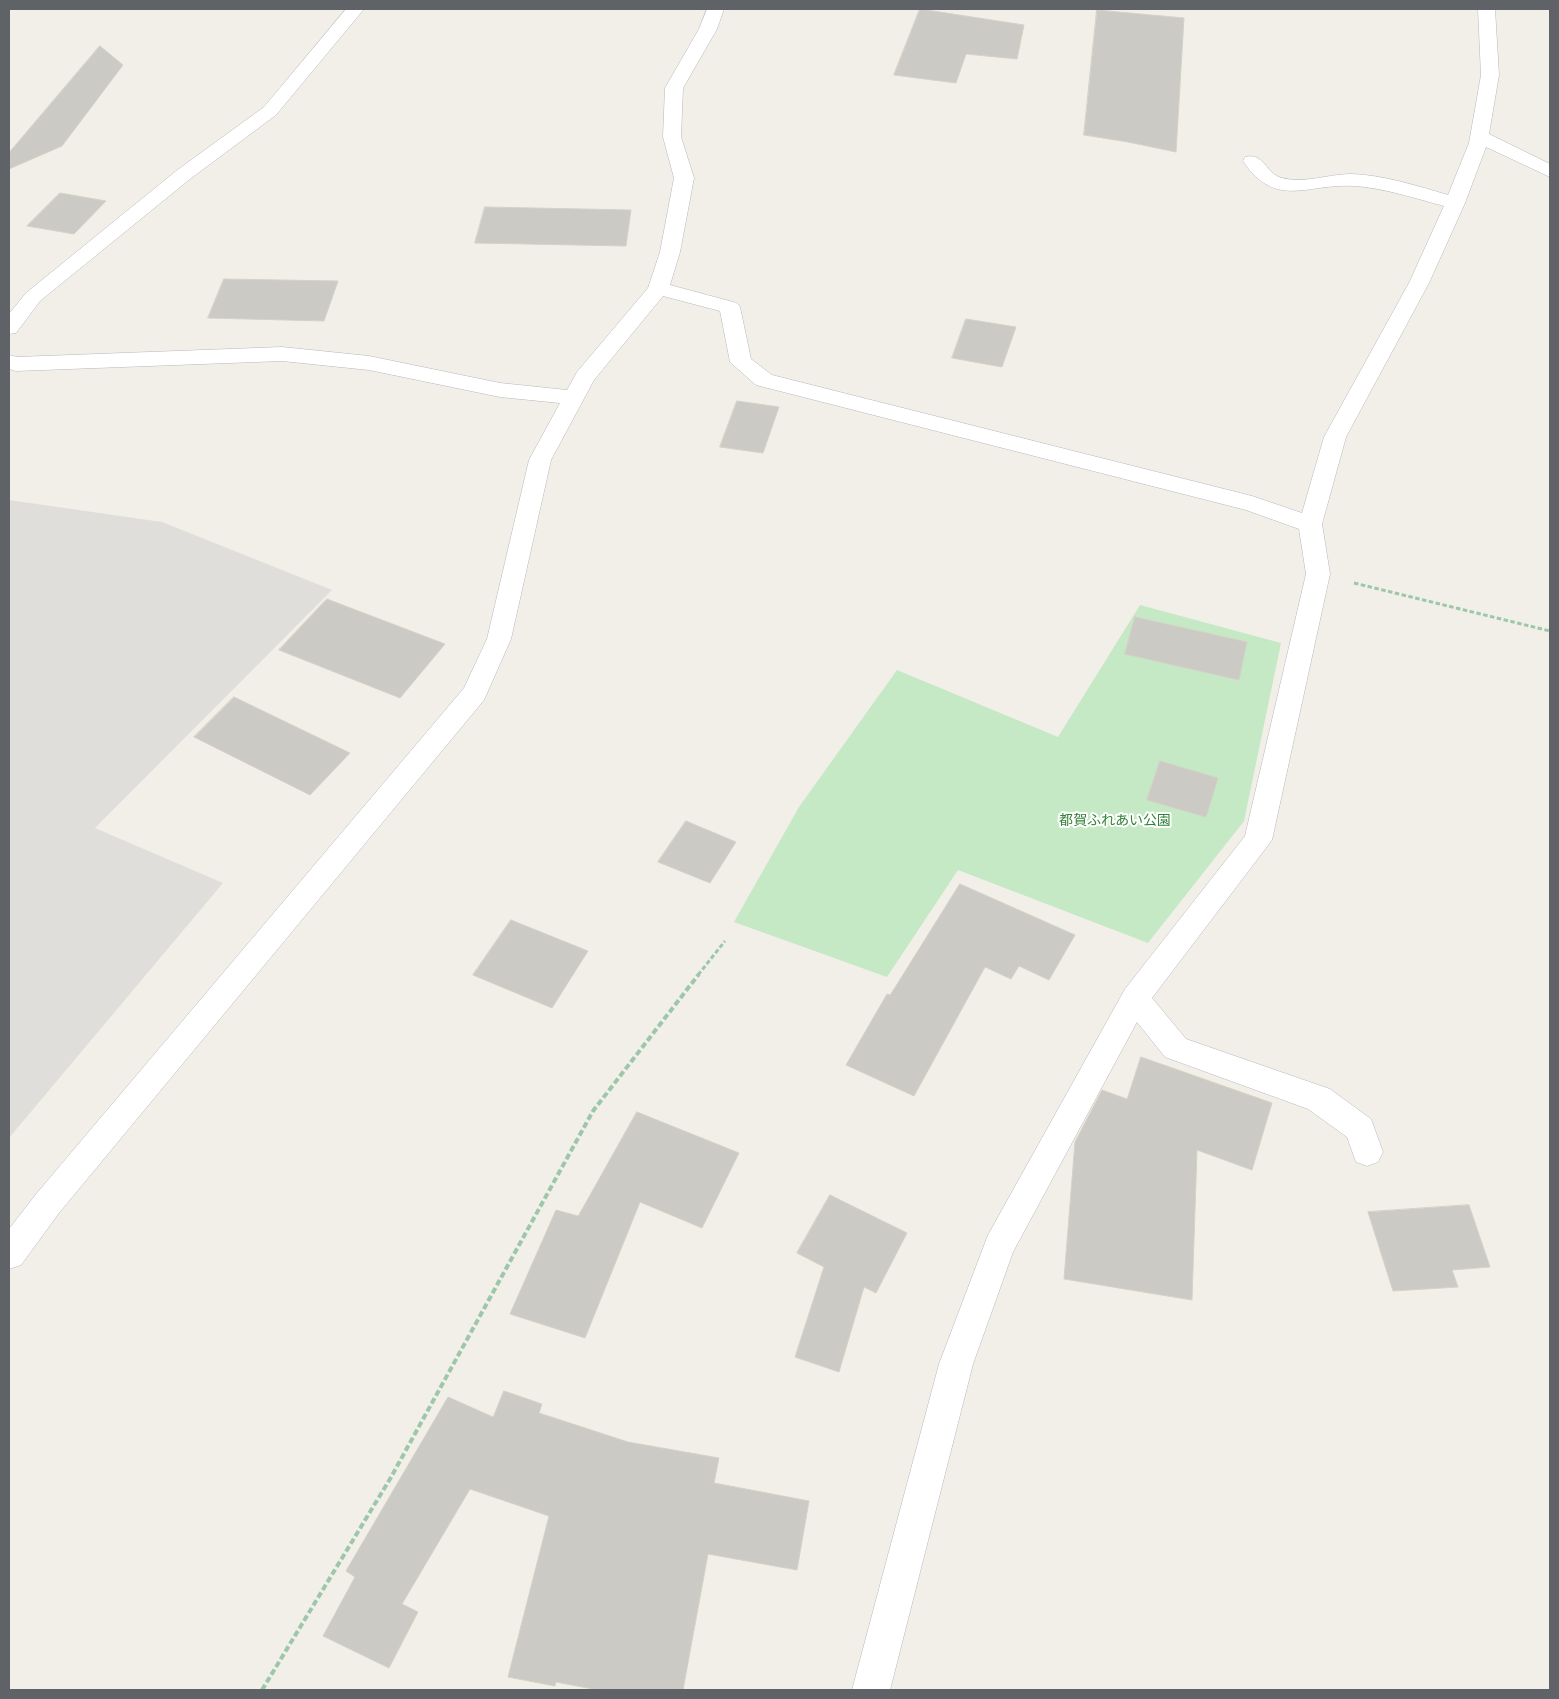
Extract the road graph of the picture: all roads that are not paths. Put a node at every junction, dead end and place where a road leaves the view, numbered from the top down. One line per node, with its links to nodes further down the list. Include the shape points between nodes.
1 (355, 9): 9 (street, via 270,110 183,175 33,297)
2 (715, 9): 8 (street, via 708,29 674,88 672,137 684,178 670,252)
3 (1487, 9): 4 (street, via 1490,75)
4 (1480, 137): 6 (street); 7 (street)
5 (1252, 160): 7 (street, via 1262,175 1276,183 1294,185 1352,180 1378,183)
6 (1550, 171)
7 (1455, 203): 12 (street, via 1419,283 1335,437)
8 (658, 289): 11 (street); 12 (street, via 730,308 741,362 764,380 1252,504)
9 (9, 328)
10 (9, 362): 11 (street, via 282,354 369,363 500,390)
11 (573, 397): 15 (street, via 540,460 499,639 475,694 48,1203)
12 (1310, 524): 13 (street, via 1318,574 1258,840)
13 (1135, 998): 14 (street, via 1176,1048 1319,1099 1360,1129); 16 (street, via 999,1246 956,1364)
14 (1367, 1152)
15 (9, 1254)
16 (871, 1690)

